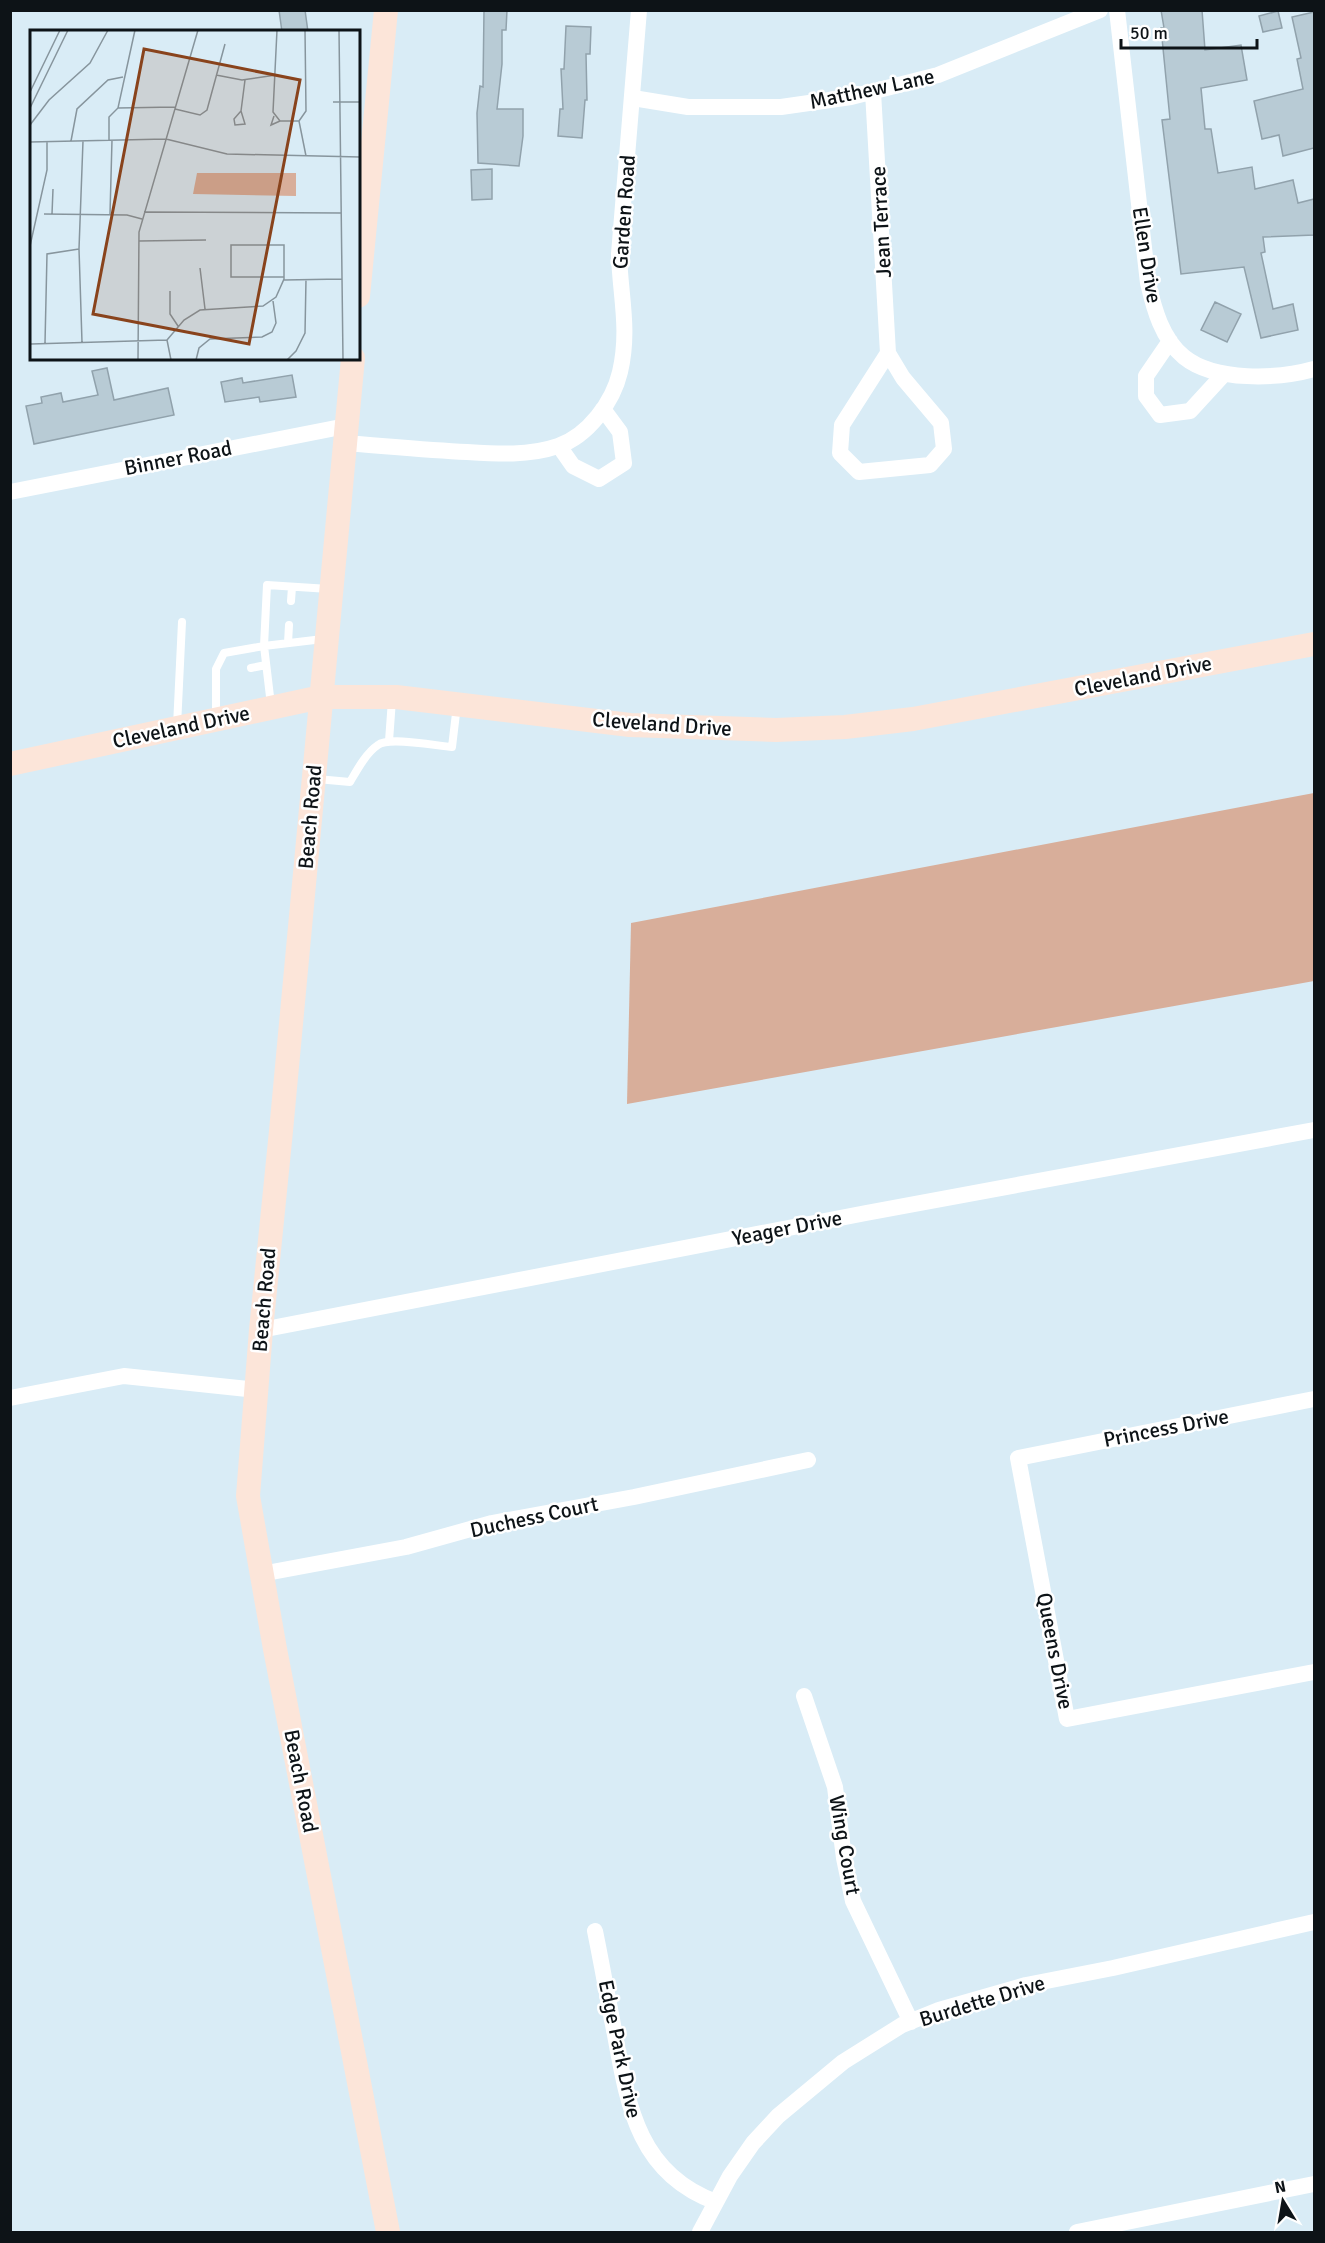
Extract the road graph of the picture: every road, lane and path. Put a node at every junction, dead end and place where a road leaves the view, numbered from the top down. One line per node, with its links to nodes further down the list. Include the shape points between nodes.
1 (386, 10): 7 (street)
2 (639, 10): 6 (street, Garden Road)
3 (1100, 10): 5 (street, Matthew Lane, via 938,75)
4 (1117, 10): 8 (street, Ellen Drive, via 1148,283 1154,309)
5 (873, 92): 6 (street, Matthew Lane, via 781,107 688,107); 9 (street, Jean Terrace)
6 (633, 98): 13 (street, Garden Road, via 619,254 625,309 624,347 620,373)
7 (360, 276)
8 (1170, 341): 12 (street, Ellen Drive, via 1201,368); 12 (street, via 1146,376 1146,396 1160,415 1190,411)
9 (888, 353): 9 (street, Jean Terrace, via 940,423 944,449 930,465 859,472 840,453 842,425)
10 (353, 360): 14 (street, Beach Road)
11 (1314, 369): 12 (street, Ellen Drive, via 1273,375)
12 (1224, 374)
13 (603, 409): 15 (street, Garden Road, via 581,433); 15 (street, via 620,432 624,463 599,479 573,466)
14 (345, 434): 15 (street, Garden Road, via 435,451 513,454); 16 (street, Binner Road); 18 (street, Beach Road)
15 (559, 446)
16 (10, 492)
17 (292, 587): 18 (lane); 19 (lane); 25 (lane, via 267,585)
18 (331, 590): 22 (street, Beach Road)
19 (291, 601)
20 (182, 622): 35 (lane)
21 (289, 625): 23 (lane)
22 (327, 639): 23 (lane); 30 (street, Beach Road)
23 (288, 643): 25 (lane)
24 (1314, 644): 32 (street, Cleveland Drive, via 913,719 844,727 776,730 630,725)
25 (264, 646): 26 (lane); 29 (lane, via 224,653)
26 (266, 665): 27 (lane); 33 (lane)
27 (251, 668)
28 (226, 674): 29 (lane)
29 (215, 676): 34 (lane)
30 (321, 697): 31 (street, Cleveland Drive); 33 (street, Cleveland Drive); 38 (street, Beach Road)
31 (392, 697): 32 (street, Cleveland Drive); 36 (lane)
32 (457, 705): 36 (lane, via 452,747)
33 (271, 707): 34 (street, Cleveland Drive)
34 (216, 718): 35 (street, Cleveland Drive)
35 (177, 727): 37 (street, Cleveland Drive)
36 (389, 741): 38 (lane, via 378,744 350,782)
37 (10, 764)
38 (314, 779): 40 (street, Beach Road)
39 (1314, 1130): 40 (street, Yeager Drive)
40 (261, 1330): 41 (street, Beach Road)
41 (257, 1390): 42 (street, via 123,1376); 46 (street, Beach Road, via 248,1497)
42 (10, 1398)
43 (1314, 1399): 44 (street, Princess Drive)
44 (1018, 1458): 47 (street, Queens Drive, via 1067,1719)
45 (808, 1460): 46 (street, Duchess Court)
46 (261, 1574): 54 (street, Beach Road)
47 (1314, 1672)
48 (804, 1696): 51 (street, Wing Court, via 835,1787 853,1901)
49 (1314, 1922): 51 (street, Burdette Drive, via 1026,1985)
50 (595, 1931): 53 (street, Edge Park Drive, via 633,2118 660,2165 696,2195)
51 (911, 2022): 53 (street, Burdette Drive, via 843,2062 778,2116 753,2143)
52 (1314, 2184): 56 (street)
53 (716, 2202): 55 (street, Burdette Drive)
54 (388, 2232)
55 (700, 2232)
56 (1077, 2232)

